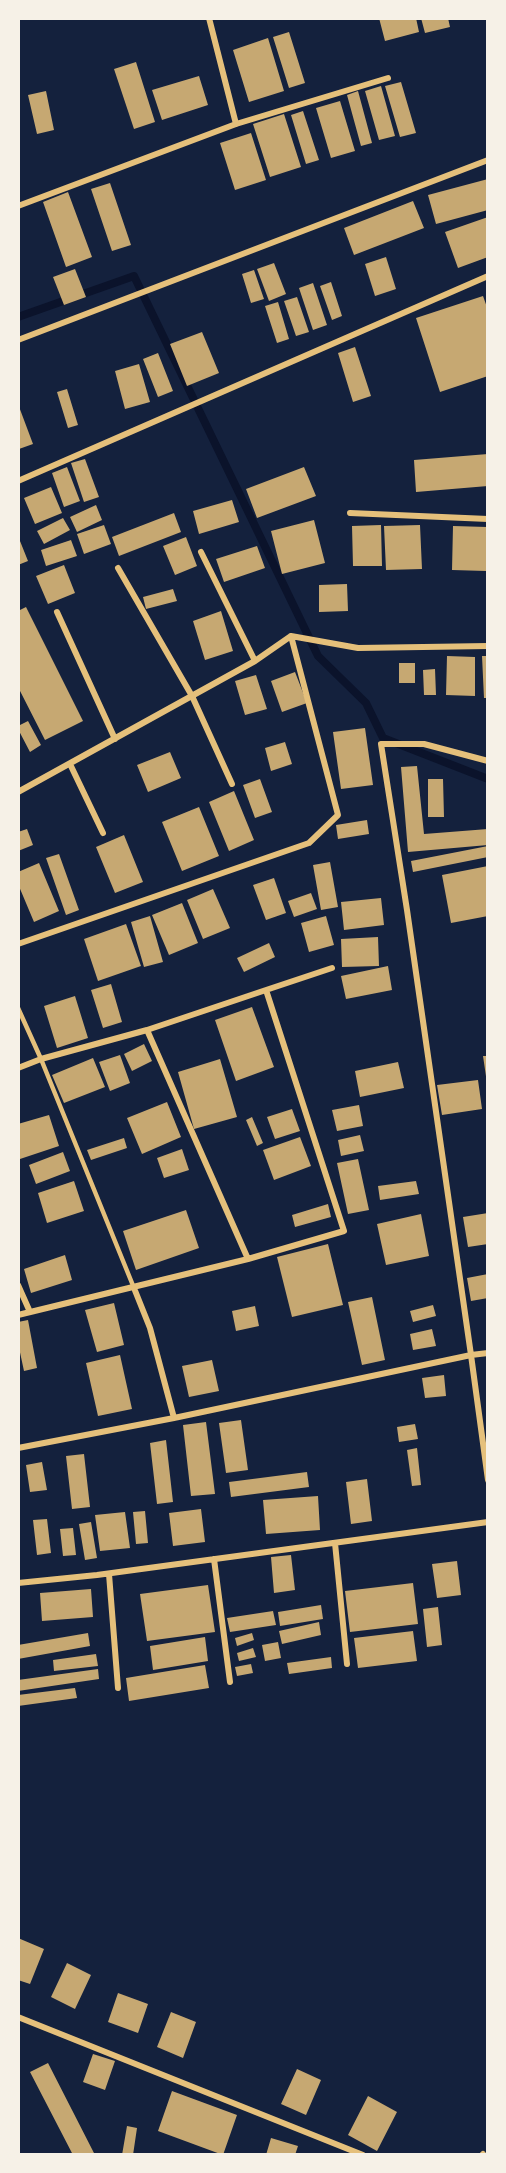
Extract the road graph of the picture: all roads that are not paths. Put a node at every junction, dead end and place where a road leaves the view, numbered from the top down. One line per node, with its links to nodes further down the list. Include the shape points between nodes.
1 (209, 18): 3 (street)
2 (388, 78): 3 (street)
3 (236, 124): 5 (street)
4 (488, 160): 7 (street)
5 (18, 206)
6 (488, 276): 8 (street)
7 (18, 340)
8 (18, 482)
9 (350, 513): 10 (street)
10 (488, 519)
11 (201, 552): 16 (street)
12 (118, 568): 17 (street)
13 (57, 612): 18 (street)
14 (291, 636): 15 (street, via 358,648); 16 (street); 24 (street, via 338,815 309,843)
15 (488, 646)
16 (255, 661): 17 (street)
17 (192, 696): 18 (street); 21 (street)
18 (115, 739): 20 (street)
19 (488, 761): 37 (street, via 424,744 381,744)
20 (70, 764): 22 (street); 23 (street)
21 (232, 784)
22 (18, 792)
23 (103, 833)
24 (18, 944)
25 (332, 968): 26 (street)
26 (266, 990): 28 (street); 31 (street, via 344,1231)
27 (18, 1008): 29 (lane)
28 (147, 1030): 29 (street); 31 (street)
29 (41, 1059): 30 (street); 33 (lane)
30 (18, 1068)
31 (248, 1259): 33 (street)
32 (18, 1285): 34 (street)
33 (134, 1288): 34 (street); 38 (street, via 150,1328)
34 (30, 1312): 35 (street)
35 (18, 1315)
36 (488, 1353): 37 (street)
37 (471, 1355): 38 (street); 40 (street)
38 (174, 1418): 39 (street)
39 (18, 1448)
40 (488, 1480)
41 (488, 1522): 42 (street)
42 (335, 1543): 43 (street); 46 (street)
43 (214, 1559): 44 (street); 47 (street)
44 (109, 1574): 45 (street); 48 (street)
45 (18, 1583)
46 (348, 1664)
47 (230, 1682)
48 (118, 1688)
49 (18, 2017): 50 (street)
50 (363, 2155)

